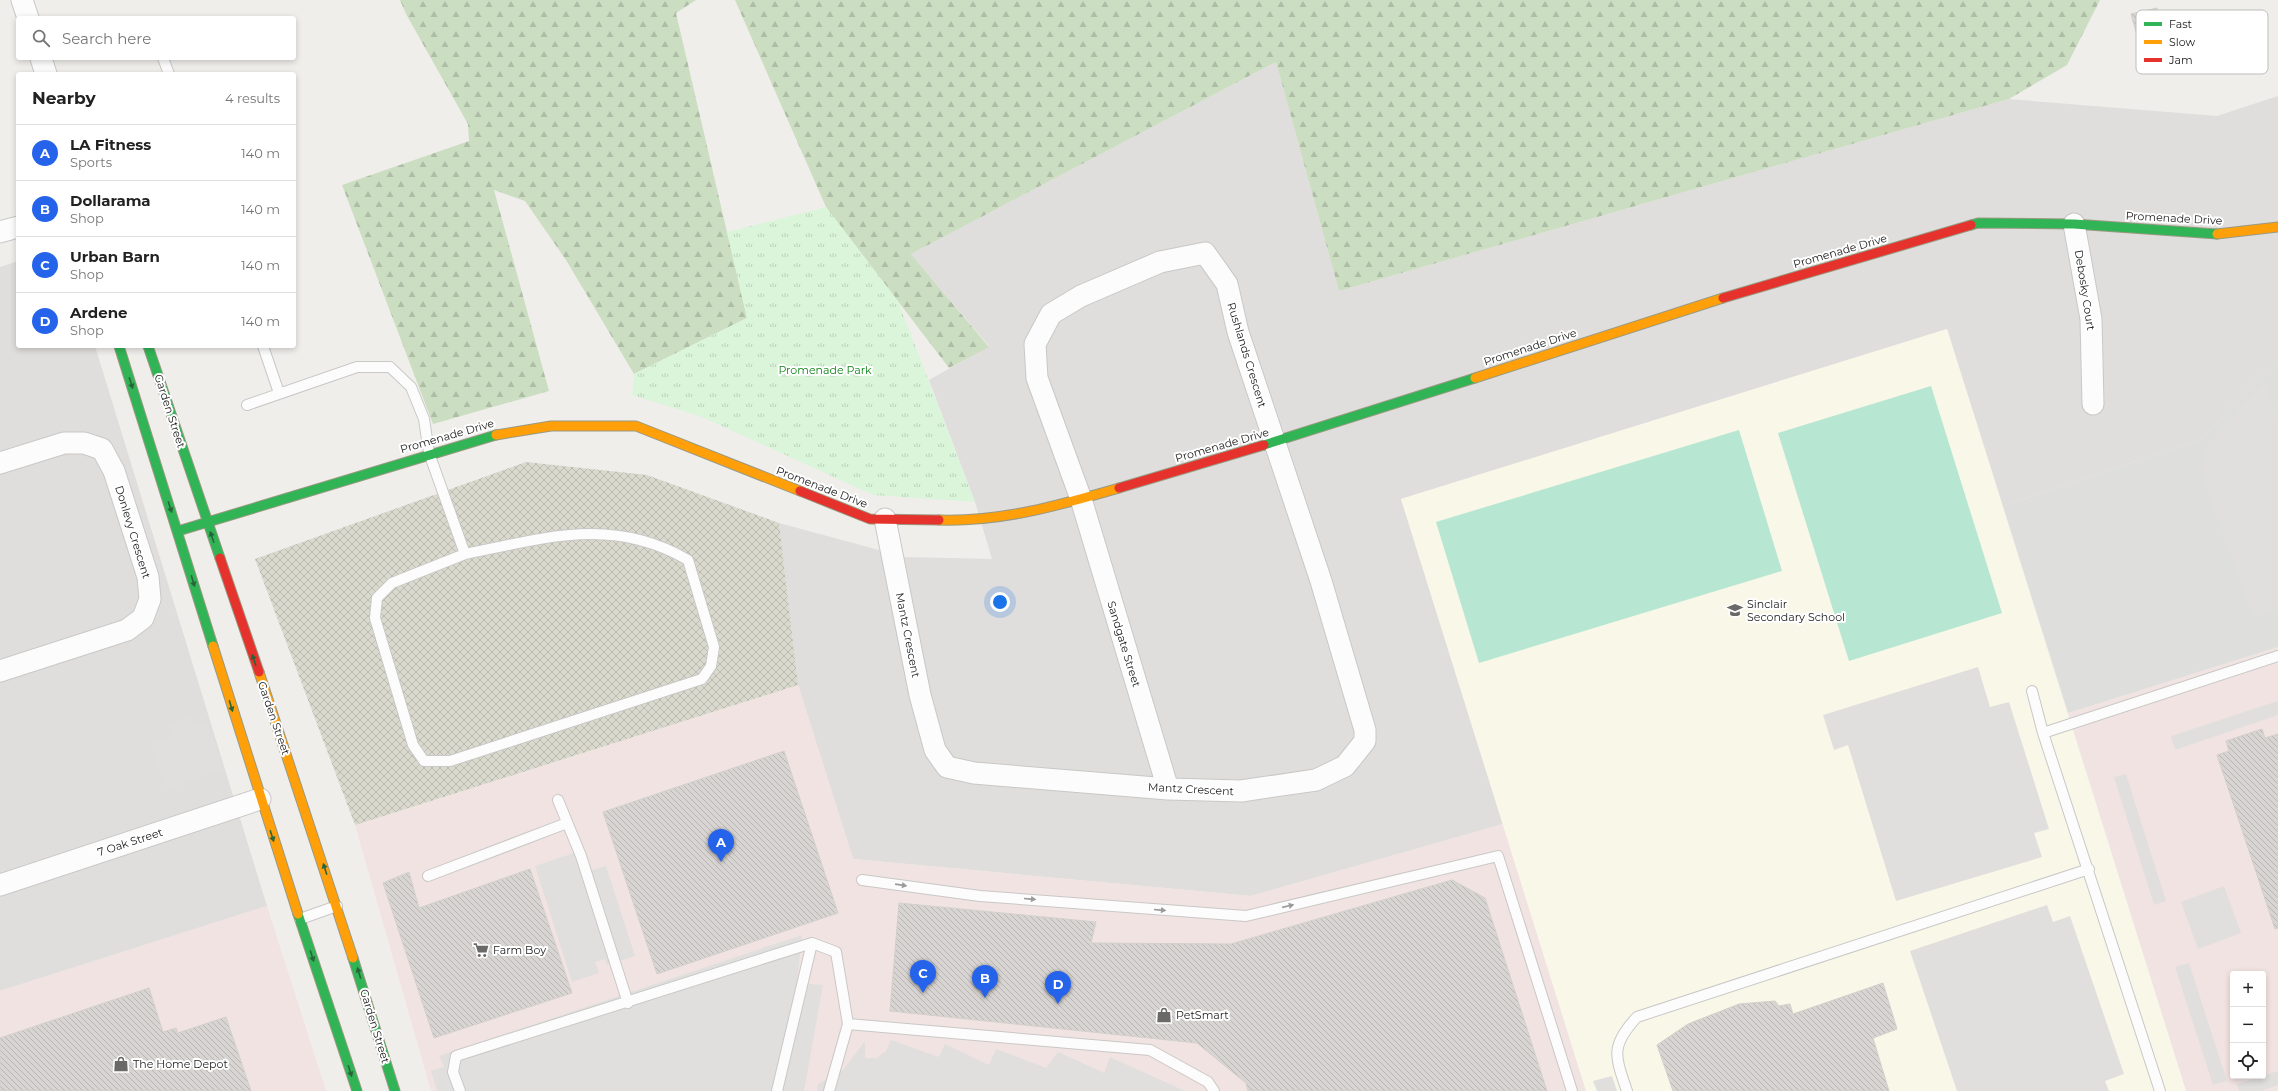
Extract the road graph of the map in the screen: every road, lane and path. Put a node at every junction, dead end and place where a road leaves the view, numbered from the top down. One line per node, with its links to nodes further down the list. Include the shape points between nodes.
1 (22, 0): 2 (street)
2 (27, 16)
3 (42, 60): 5 (street)
4 (164, 60): 6 (lane)
5 (45, 72)
6 (168, 72)
7 (2074, 224): 8 (street, Promenade Drive, via 2220,234); 15 (street, Debosky Court, via 2091,319); 17 (street, Promenade Drive, via 1978,223 1758,287)
8 (2278, 227)
9 (16, 228): 10 (street)
10 (0, 232)
11 (120, 348): 23 (street, one-way to 23)
12 (149, 348): 22 (street, Garden Street)
13 (264, 348): 14 (lane)
14 (279, 394): 16 (lane); 18 (lane, via 357,367 390,367 411,387 424,419)
15 (2093, 404)
16 (247, 405)
17 (1274, 442): 20 (street, Promenade Drive); 20 (street, Rushlands Crescent, via 1238,332 1226,284 1205,253 1160,262 1081,296 1051,314 1036,344 1037,378); 29 (street, Mantz Crescent, via 1321,581 1365,730 1364,741 1345,766 1316,780 1241,791)
18 (429, 453): 21 (street, Promenade Drive, via 487,436 551,426 636,426 870,519); 22 (street, Promenade Drive); 24 (lane)
19 (0, 463): 26 (street, Donlevy Crescent, via 64,443 84,443 102,449 114,471 148,577 150,599 143,618 127,630)
20 (1081, 499): 21 (street, Promenade Drive, via 1046,509 969,521); 29 (street, Sandgate Street)
21 (885, 519): 29 (street, Mantz Crescent, via 920,695 935,750 947,767 974,773)
22 (206, 521): 23 (street, Promenade Drive); 37 (street, Garden Street, one-way to 22)
23 (178, 531): 30 (street, one-way to 30)
24 (465, 554): 24 (lane, via 392,583 377,598 375,618 412,746 424,761 450,761 702,679 711,666 714,647 688,560 668,549 626,536 583,533)
25 (2278, 656): 28 (lane)
26 (0, 671)
27 (2032, 692): 28 (lane)
28 (2043, 733): 33 (lane)
29 (1168, 788)
30 (260, 798): 36 (street, 7 Oak Street); 38 (street, one-way to 38)
31 (558, 800): 32 (lane)
32 (568, 824): 34 (lane); 40 (lane, via 581,856)
33 (2089, 869): 49 (lane, via 1637,1017 1623,1032 1616,1059); 50 (lane)
34 (428, 876)
35 (862, 880): 48 (lane, one-way to 48, via 980,896 1246,916 1498,856)
36 (0, 885)
37 (337, 906): 38 (lane); 43 (street, Garden Street, one-way to 37)
38 (300, 919): 42 (street, one-way to 42)
39 (812, 943): 40 (lane); 41 (lane, via 836,952); 45 (lane)
40 (628, 1003): 44 (lane, via 456,1056 453,1072)
41 (848, 1024): 46 (lane); 47 (lane, via 1150,1050 1208,1082)
42 (357, 1091)
43 (395, 1091)
44 (460, 1091)
45 (777, 1091)
46 (829, 1091)
47 (1214, 1091)
48 (1572, 1091)
49 (1627, 1091)
50 (2160, 1091)

